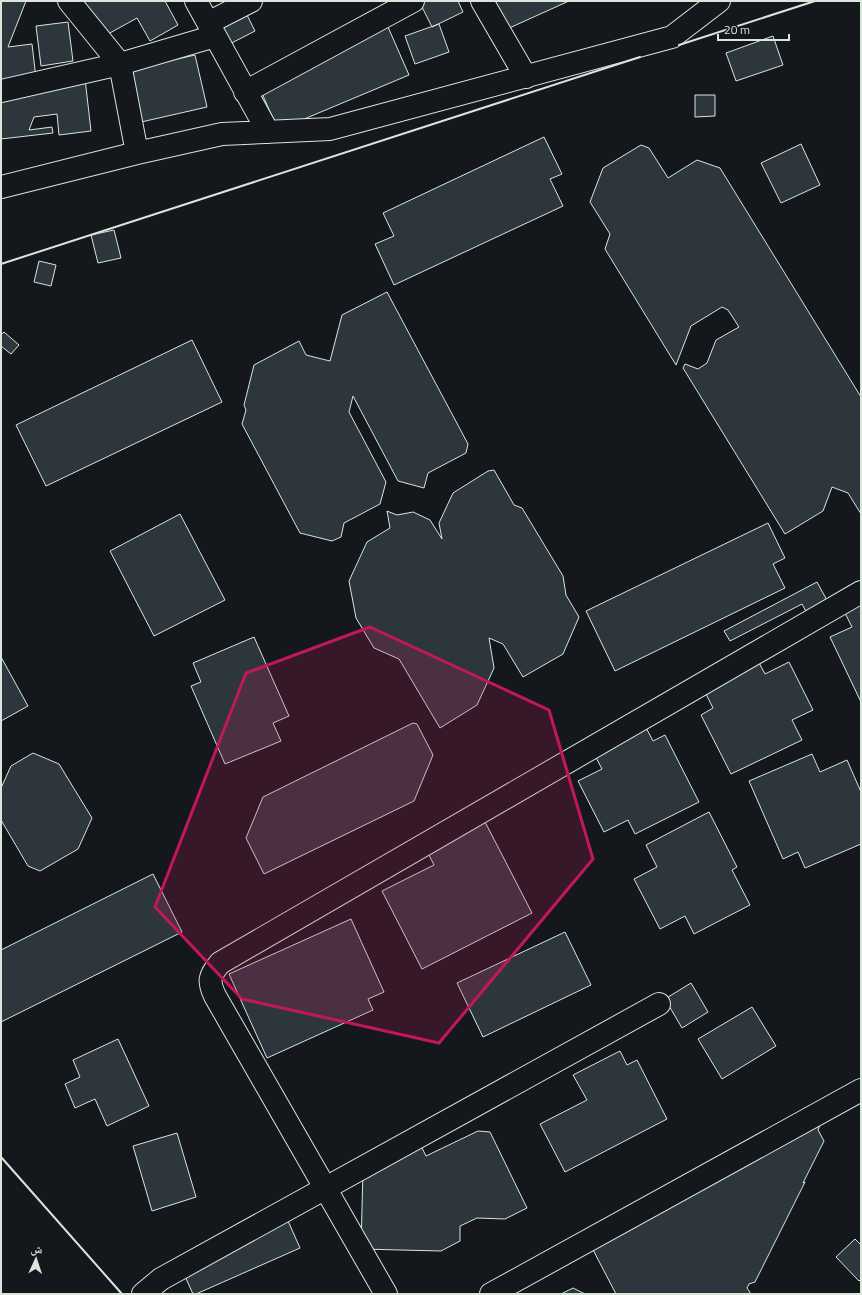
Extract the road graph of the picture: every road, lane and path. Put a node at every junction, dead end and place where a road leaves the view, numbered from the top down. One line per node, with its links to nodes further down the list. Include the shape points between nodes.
1 (70, 1): 8 (street)
2 (196, 1): 7 (street)
3 (251, 1): 7 (street)
4 (413, 1): 11 (street)
5 (482, 1): 9 (street)
6 (719, 1): 9 (street, via 672,38)
7 (212, 30): 8 (street); 11 (street)
8 (120, 64): 10 (street); 13 (street)
9 (526, 77): 12 (street, via 330,129)
10 (1, 91)
11 (245, 92): 12 (street)
12 (268, 132): 13 (street, via 222,134)
13 (137, 153): 14 (street)
14 (1, 187)
15 (861, 592): 18 (street, via 220,963 212,972 210,985 215,996)
16 (659, 1004): 18 (street)
17 (861, 1090): 21 (street)
18 (326, 1188): 19 (street, via 161,1279); 20 (street)
19 (143, 1294)
20 (386, 1294)
21 (491, 1294)

